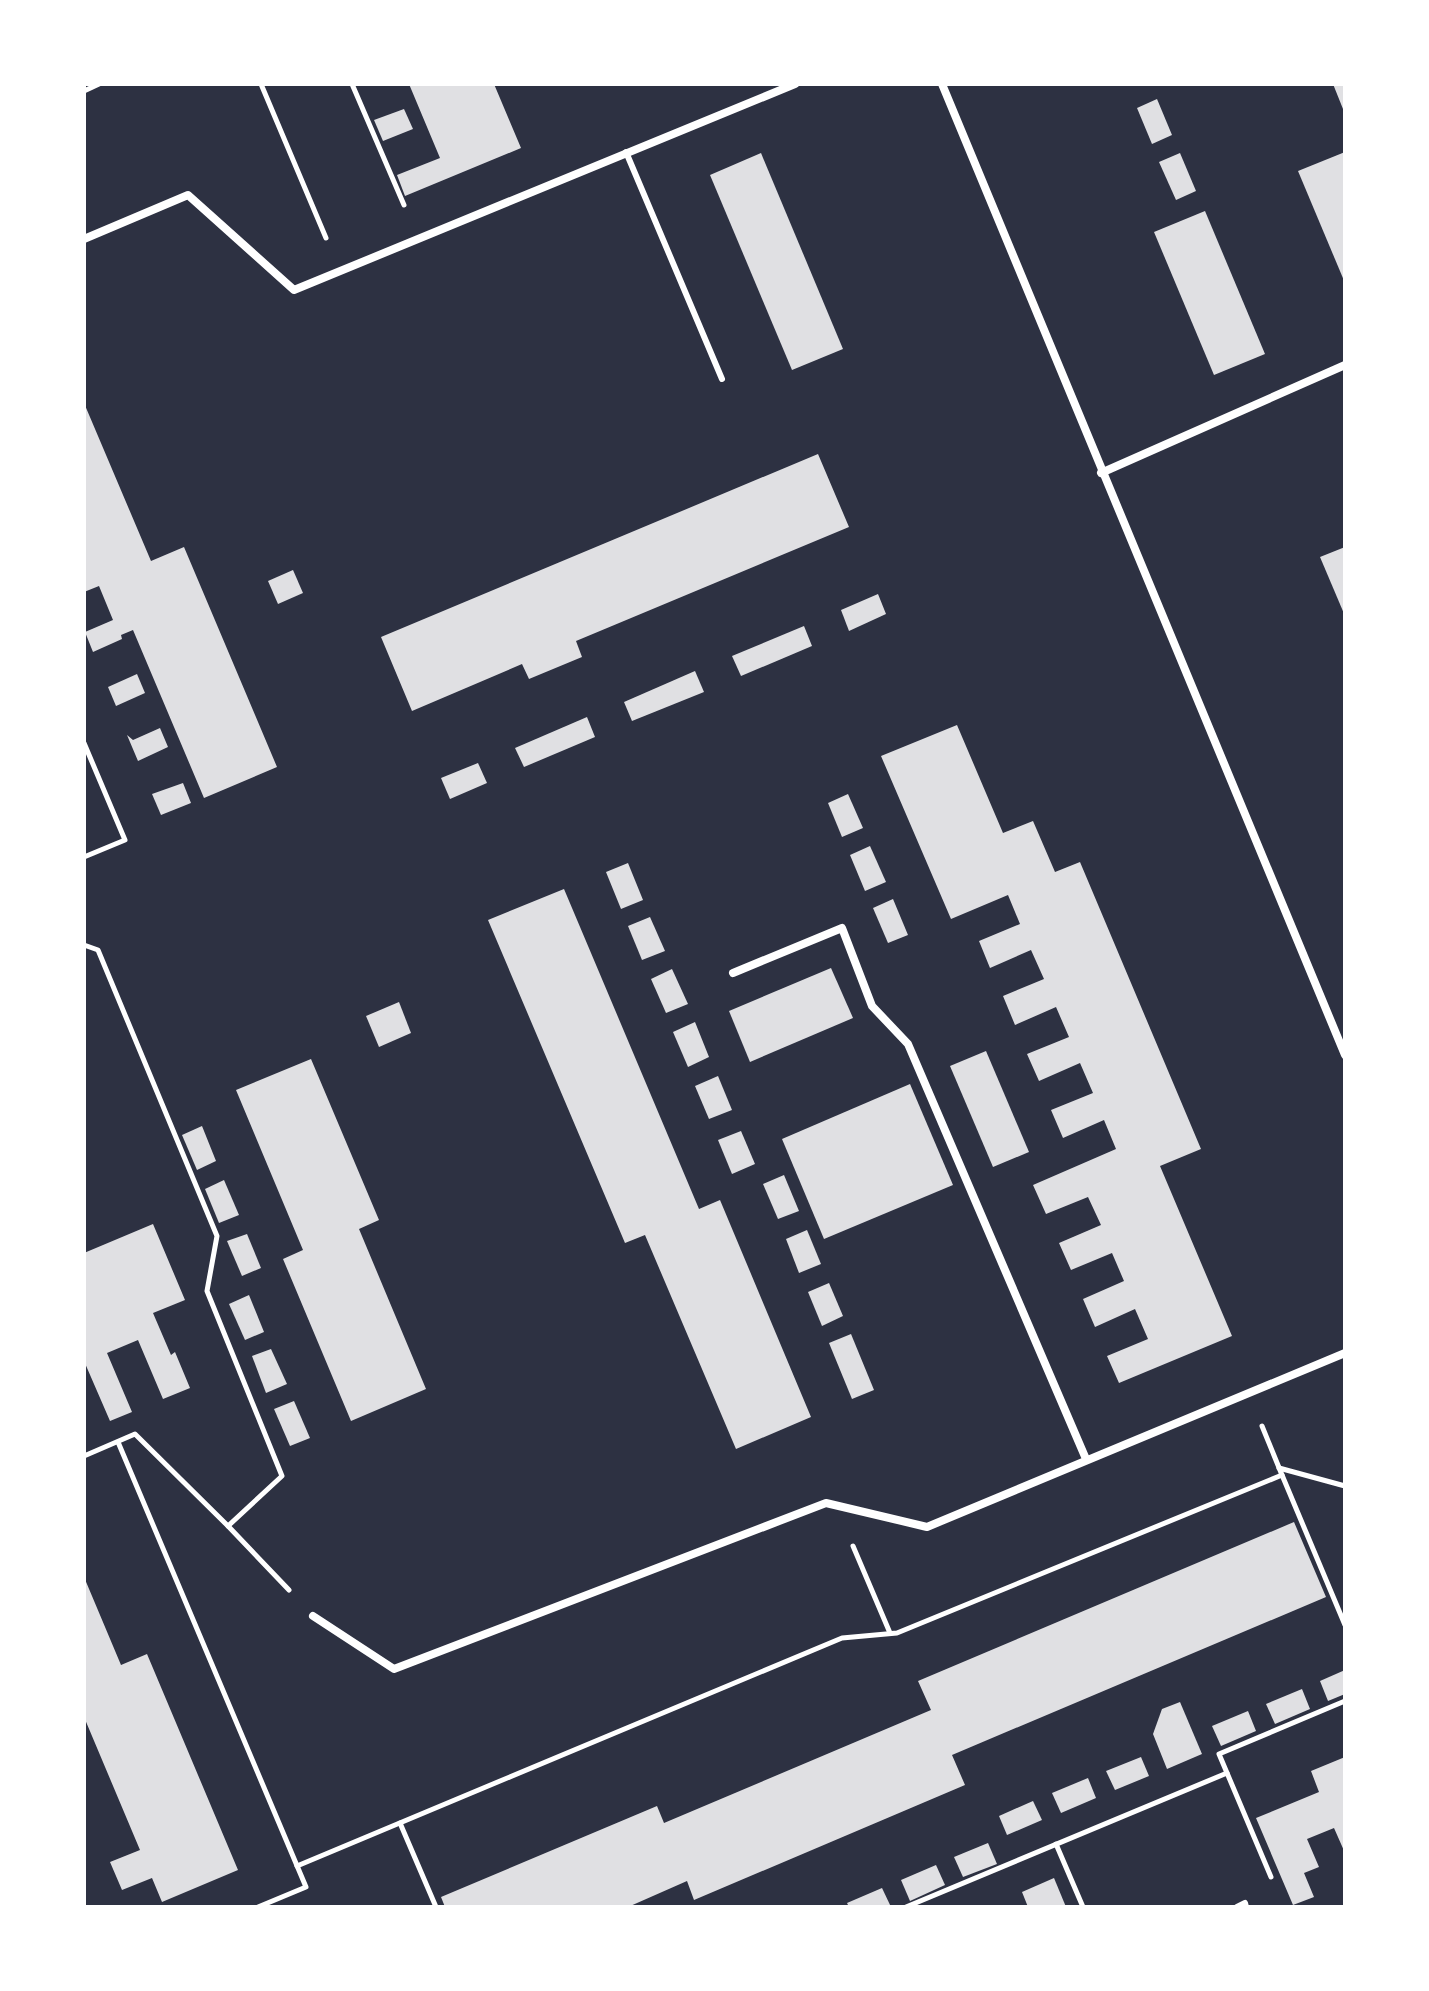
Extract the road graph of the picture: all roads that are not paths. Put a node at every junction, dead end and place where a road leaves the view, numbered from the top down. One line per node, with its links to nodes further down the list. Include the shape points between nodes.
1 (795, 84): 3 (street)
2 (942, 84): 7 (street)
3 (626, 152): 4 (street, via 294,290 188,195); 6 (lane)
4 (84, 239)
5 (1345, 365): 7 (street)
6 (722, 379)
7 (1101, 473): 9 (street)
8 (733, 973): 11 (street, via 842,928 872,1006 908,1044)
9 (1345, 1055)
10 (1345, 1353): 11 (street)
11 (1086, 1459): 12 (street, via 927,1527 826,1503 394,1669)
12 (313, 1616)
13 (1237, 1907): 14 (lane)
14 (1246, 1907)

